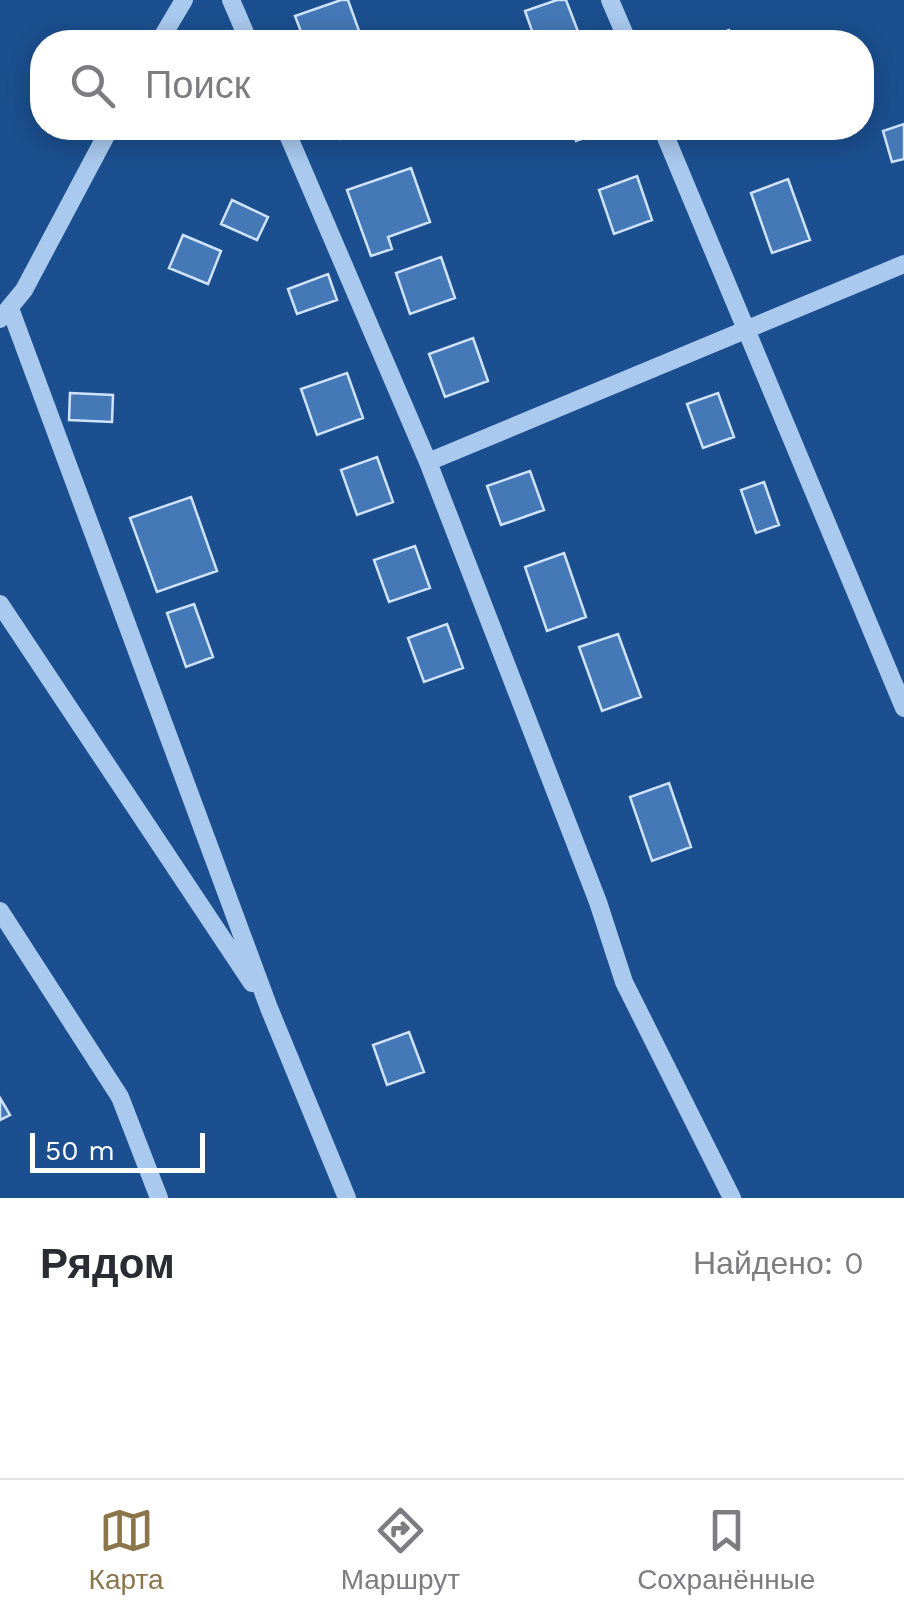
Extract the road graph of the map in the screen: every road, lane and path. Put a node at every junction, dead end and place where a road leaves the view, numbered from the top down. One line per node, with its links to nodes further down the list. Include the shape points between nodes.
1 (184, 0): 4 (street)
2 (231, 0): 5 (street)
3 (610, 0): 6 (street)
4 (165, 30)
5 (244, 30)
6 (623, 30)
7 (103, 140): 11 (street)
8 (289, 140): 13 (street)
9 (667, 140): 12 (street)
10 (904, 264): 12 (street)
11 (5, 315): 17 (street)
12 (744, 328): 13 (street); 15 (street)
13 (428, 462): 20 (street, via 624,982)
14 (0, 604): 17 (street)
15 (904, 708)
16 (0, 911): 18 (street, via 120,1097)
17 (269, 1008): 19 (street)
18 (160, 1198)
19 (347, 1198)
20 (732, 1198)

